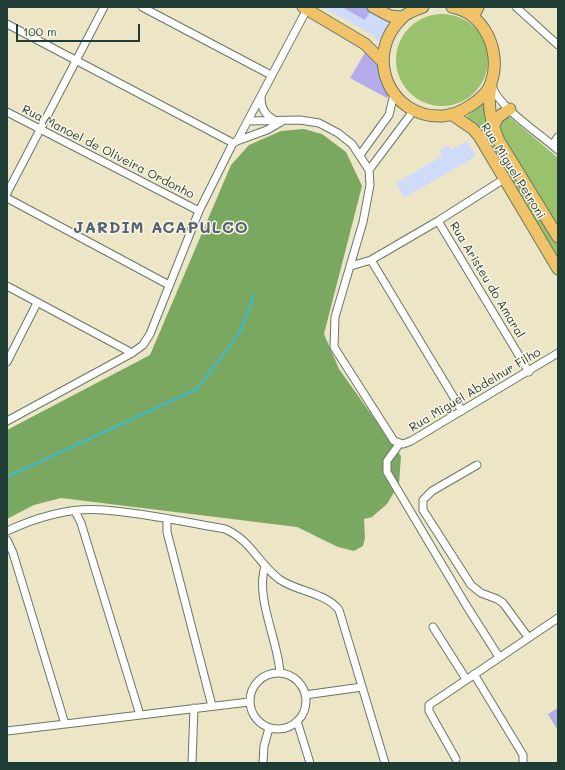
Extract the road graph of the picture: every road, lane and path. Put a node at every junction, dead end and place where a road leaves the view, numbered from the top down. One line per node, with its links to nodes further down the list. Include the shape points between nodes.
1 (104, 7): 13 (street)
2 (142, 7): 14 (street)
3 (373, 7): 9 (main road, via 390,16)
4 (423, 7): 9 (main road)
5 (452, 7): 8 (main road)
6 (516, 7): 11 (street)
7 (305, 8): 12 (main road, via 365,44); 14 (street)
8 (476, 12): 15 (main road, Rua Miguel Petroni, via 493,47 494,67)
9 (402, 17): 12 (main road, via 386,41)
10 (7, 24): 13 (street)
11 (558, 45)
12 (382, 60): 16 (main road, via 385,77)
13 (76, 61): 26 (street); 28 (street)
14 (271, 74): 17 (street)
15 (491, 84): 18 (street, via 496,96); 21 (main road, via 476,102); 25 (main road, Rua Miguel Petroni, via 488,101)
16 (394, 94): 19 (main road, via 403,104); 31 (street, via 389,115)
17 (261, 95): 22 (street); 24 (street, via 261,107)
18 (510, 109): 25 (main road, via 498,117); 29 (street)
19 (414, 110): 21 (main road, via 428,115); 32 (street)
20 (7, 112): 26 (street, Rua Manoel de Oliveira Ordonho)
21 (451, 114): 33 (main road, Rua Miguel Petroni, via 473,129)
22 (248, 120): 24 (street); 28 (street)
23 (284, 120): 24 (street); 28 (street, via 267,130); 31 (street, via 319,123 338,133 352,144)
24 (276, 121)
25 (493, 127): 38 (main road, Rua Miguel Petroni)
26 (40, 130): 34 (street); 36 (street, Rua Manoel de Oliveira Ordonho)
27 (558, 137): 29 (street)
28 (235, 142): 36 (street)
29 (552, 145): 30 (street)
30 (558, 150)
31 (360, 155): 32 (street)
32 (369, 170): 40 (street, Rua Miguel Abdelnur Filho, via 368,200)
33 (504, 179): 37 (street); 41 (main road, Rua Miguel Petroni)
34 (7, 193)
35 (7, 198): 42 (street)
36 (199, 211): 42 (street)
37 (438, 221): 39 (street); 48 (street, Rua Aristeu do Amaral)
38 (558, 237)
39 (371, 260): 40 (street); 49 (street)
40 (351, 266): 51 (street, Rua Miguel Abdelnur Filho, via 335,317 334,347 394,441)
41 (558, 269)
42 (169, 285): 46 (street, via 150,334 143,345)
43 (7, 286): 44 (street)
44 (37, 303): 46 (street); 47 (street)
45 (558, 353): 48 (street, Rua Miguel Abdelnur Filho)
46 (132, 354): 50 (street)
47 (7, 362)
48 (529, 372): 49 (street, Rua Miguel Abdelnur Filho)
49 (462, 411): 51 (street, Rua Miguel Abdelnur Filho, via 411,441)
50 (7, 421)
51 (400, 443): 61 (street, via 387,461 387,472)
52 (477, 465): 60 (street, via 432,491 423,500 423,510 471,585 481,593 503,603)
53 (74, 511): 54 (street, via 104,510); 55 (street, via 46,517); 70 (street, via 81,524)
54 (167, 520): 57 (street, via 225,528 248,544); 68 (street, via 167,532)
55 (7, 531)
56 (7, 540): 72 (street)
57 (265, 566): 62 (street, via 262,591 279,658); 65 (street, via 286,583 326,599 336,606 342,614)
58 (558, 618): 60 (street)
59 (433, 627): 64 (street)
60 (528, 637): 61 (street)
61 (499, 657): 63 (street)
62 (280, 673): 66 (street, via 296,680); 67 (street, via 268,675 258,681)
63 (474, 674): 64 (street); 80 (street, via 523,755)
64 (466, 680): 75 (street, via 428,707)
65 (362, 686): 66 (street); 79 (street)
66 (305, 695): 71 (street, via 304,712)
67 (249, 702): 68 (street); 73 (street, via 255,718)
68 (212, 706): 69 (street)
69 (194, 708): 70 (street); 76 (street)
70 (140, 715): 72 (street)
71 (297, 721): 73 (street, via 281,729); 78 (street)
72 (65, 724): 74 (street)
73 (270, 728): 77 (street, via 264,746)
74 (7, 731)
75 (456, 758)
76 (192, 763)
77 (263, 763)
78 (310, 763)
79 (385, 763)
80 (523, 763)

